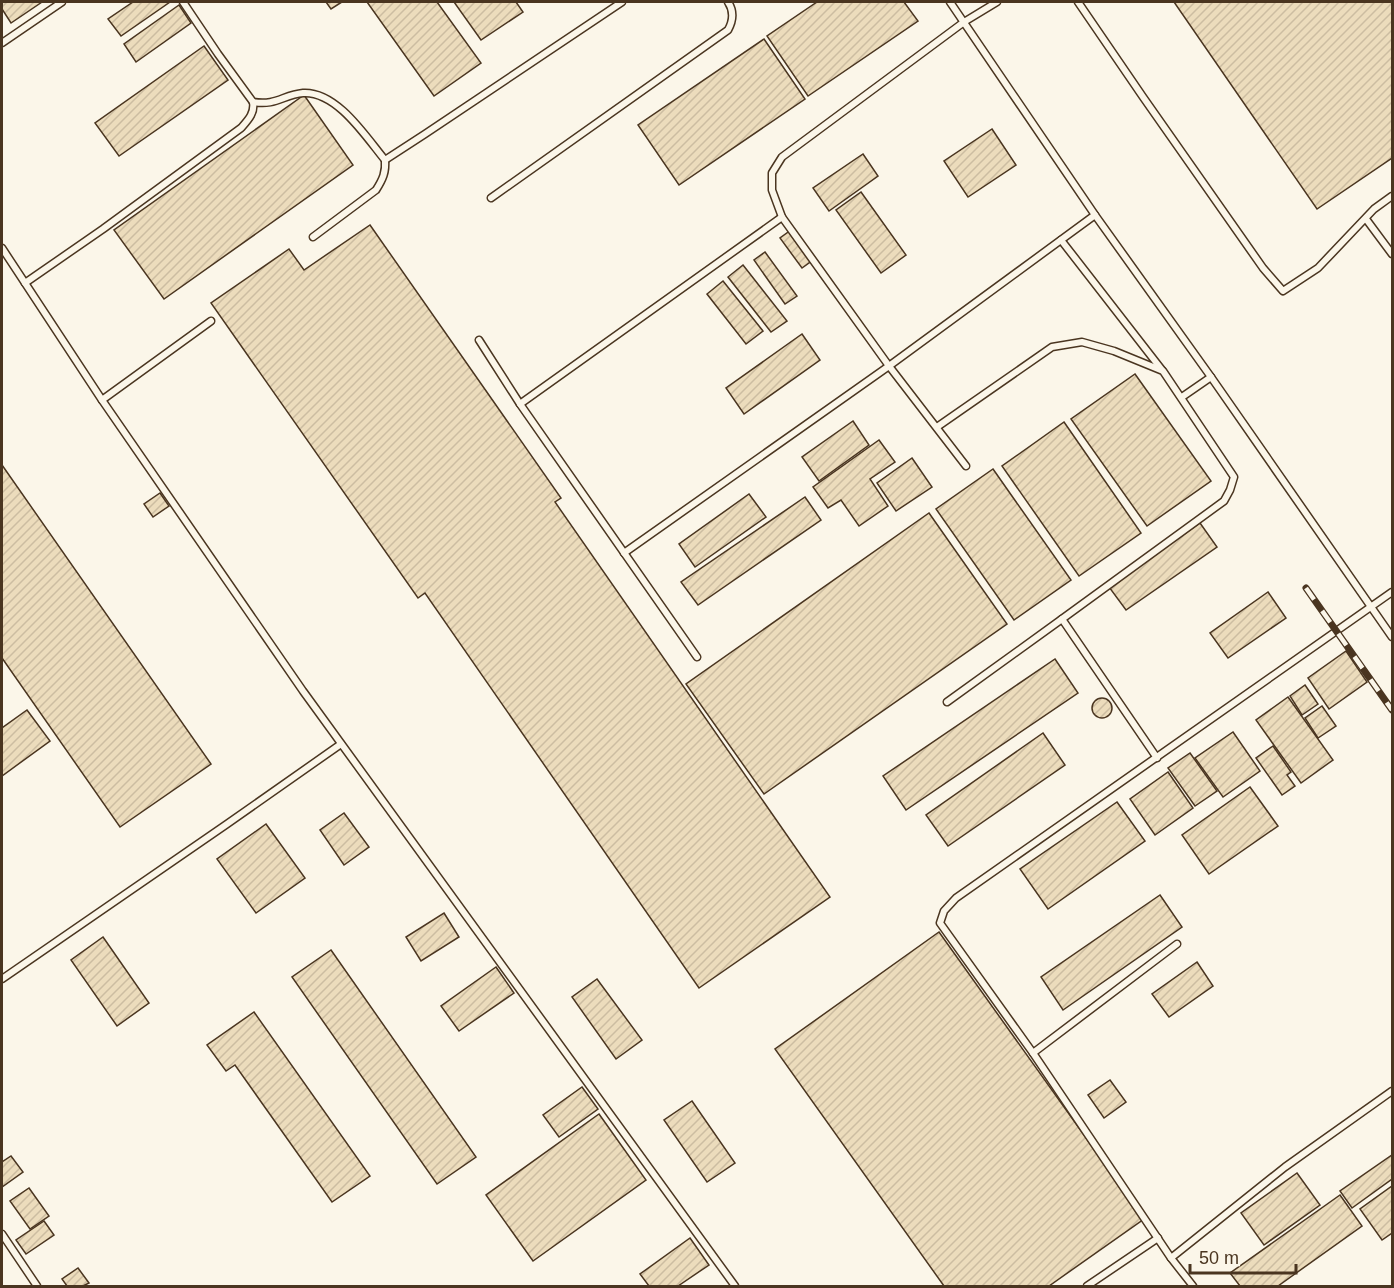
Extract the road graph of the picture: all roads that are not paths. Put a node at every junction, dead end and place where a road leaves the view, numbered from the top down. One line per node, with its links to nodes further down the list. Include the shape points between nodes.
1 (62, 2): 9 (lane)
2 (183, 2): 10 (lane)
3 (621, 2): 11 (lane)
4 (728, 2): 13 (lane, via 733,22 728,30)
5 (950, 2): 8 (lane)
6 (997, 2): 8 (lane)
7 (1078, 2): 16 (lane, via 1263,268 1283,291 1318,268)
8 (964, 21): 14 (lane); 15 (lane, via 782,157 772,173 772,190)
9 (2, 43)
10 (253, 102): 11 (lane, via 272,103 304,93 323,97 341,108); 21 (lane, via 252,113 241,128)
11 (384, 160): 17 (lane, via 386,171 376,190)
12 (1392, 196): 16 (lane)
13 (491, 198)
14 (1095, 215): 18 (lane); 26 (lane)
15 (782, 217): 24 (lane); 29 (lane)
16 (1366, 219): 20 (lane)
17 (313, 237)
18 (1061, 240): 24 (lane); 25 (lane)
19 (2, 248): 21 (lane)
20 (1392, 254)
21 (25, 283): 28 (lane)
22 (211, 321): 28 (lane)
23 (479, 340): 29 (lane)
24 (889, 366): 30 (lane); 32 (lane)
25 (1163, 370): 27 (lane); 30 (lane, via 1082,342 1052,347)
26 (1211, 377): 27 (lane); 34 (lane)
27 (1182, 398): 35 (lane, via 1234,477 1230,490 1224,501)
28 (102, 400): 39 (lane)
29 (520, 404): 32 (lane)
30 (937, 427): 31 (lane)
31 (966, 465)
32 (624, 553): 37 (lane)
33 (1392, 592): 34 (lane)
34 (1371, 607): 36 (lane); 40 (lane)
35 (1062, 620): 38 (lane); 40 (lane)
36 (1392, 637)
37 (697, 657)
38 (947, 702)
39 (340, 744): 42 (lane); 49 (lane)
40 (1157, 758): 43 (lane, via 944,910 940,923)
41 (1177, 944): 43 (lane)
42 (2, 979)
43 (1033, 1053): 46 (lane)
44 (1392, 1091): 47 (lane, via 1285,1167)
45 (2, 1234): 48 (lane)
46 (1158, 1238): 47 (lane); 50 (lane)
47 (1171, 1257): 51 (lane)
48 (37, 1287)
49 (735, 1287)
50 (1087, 1287)
51 (1193, 1287)

